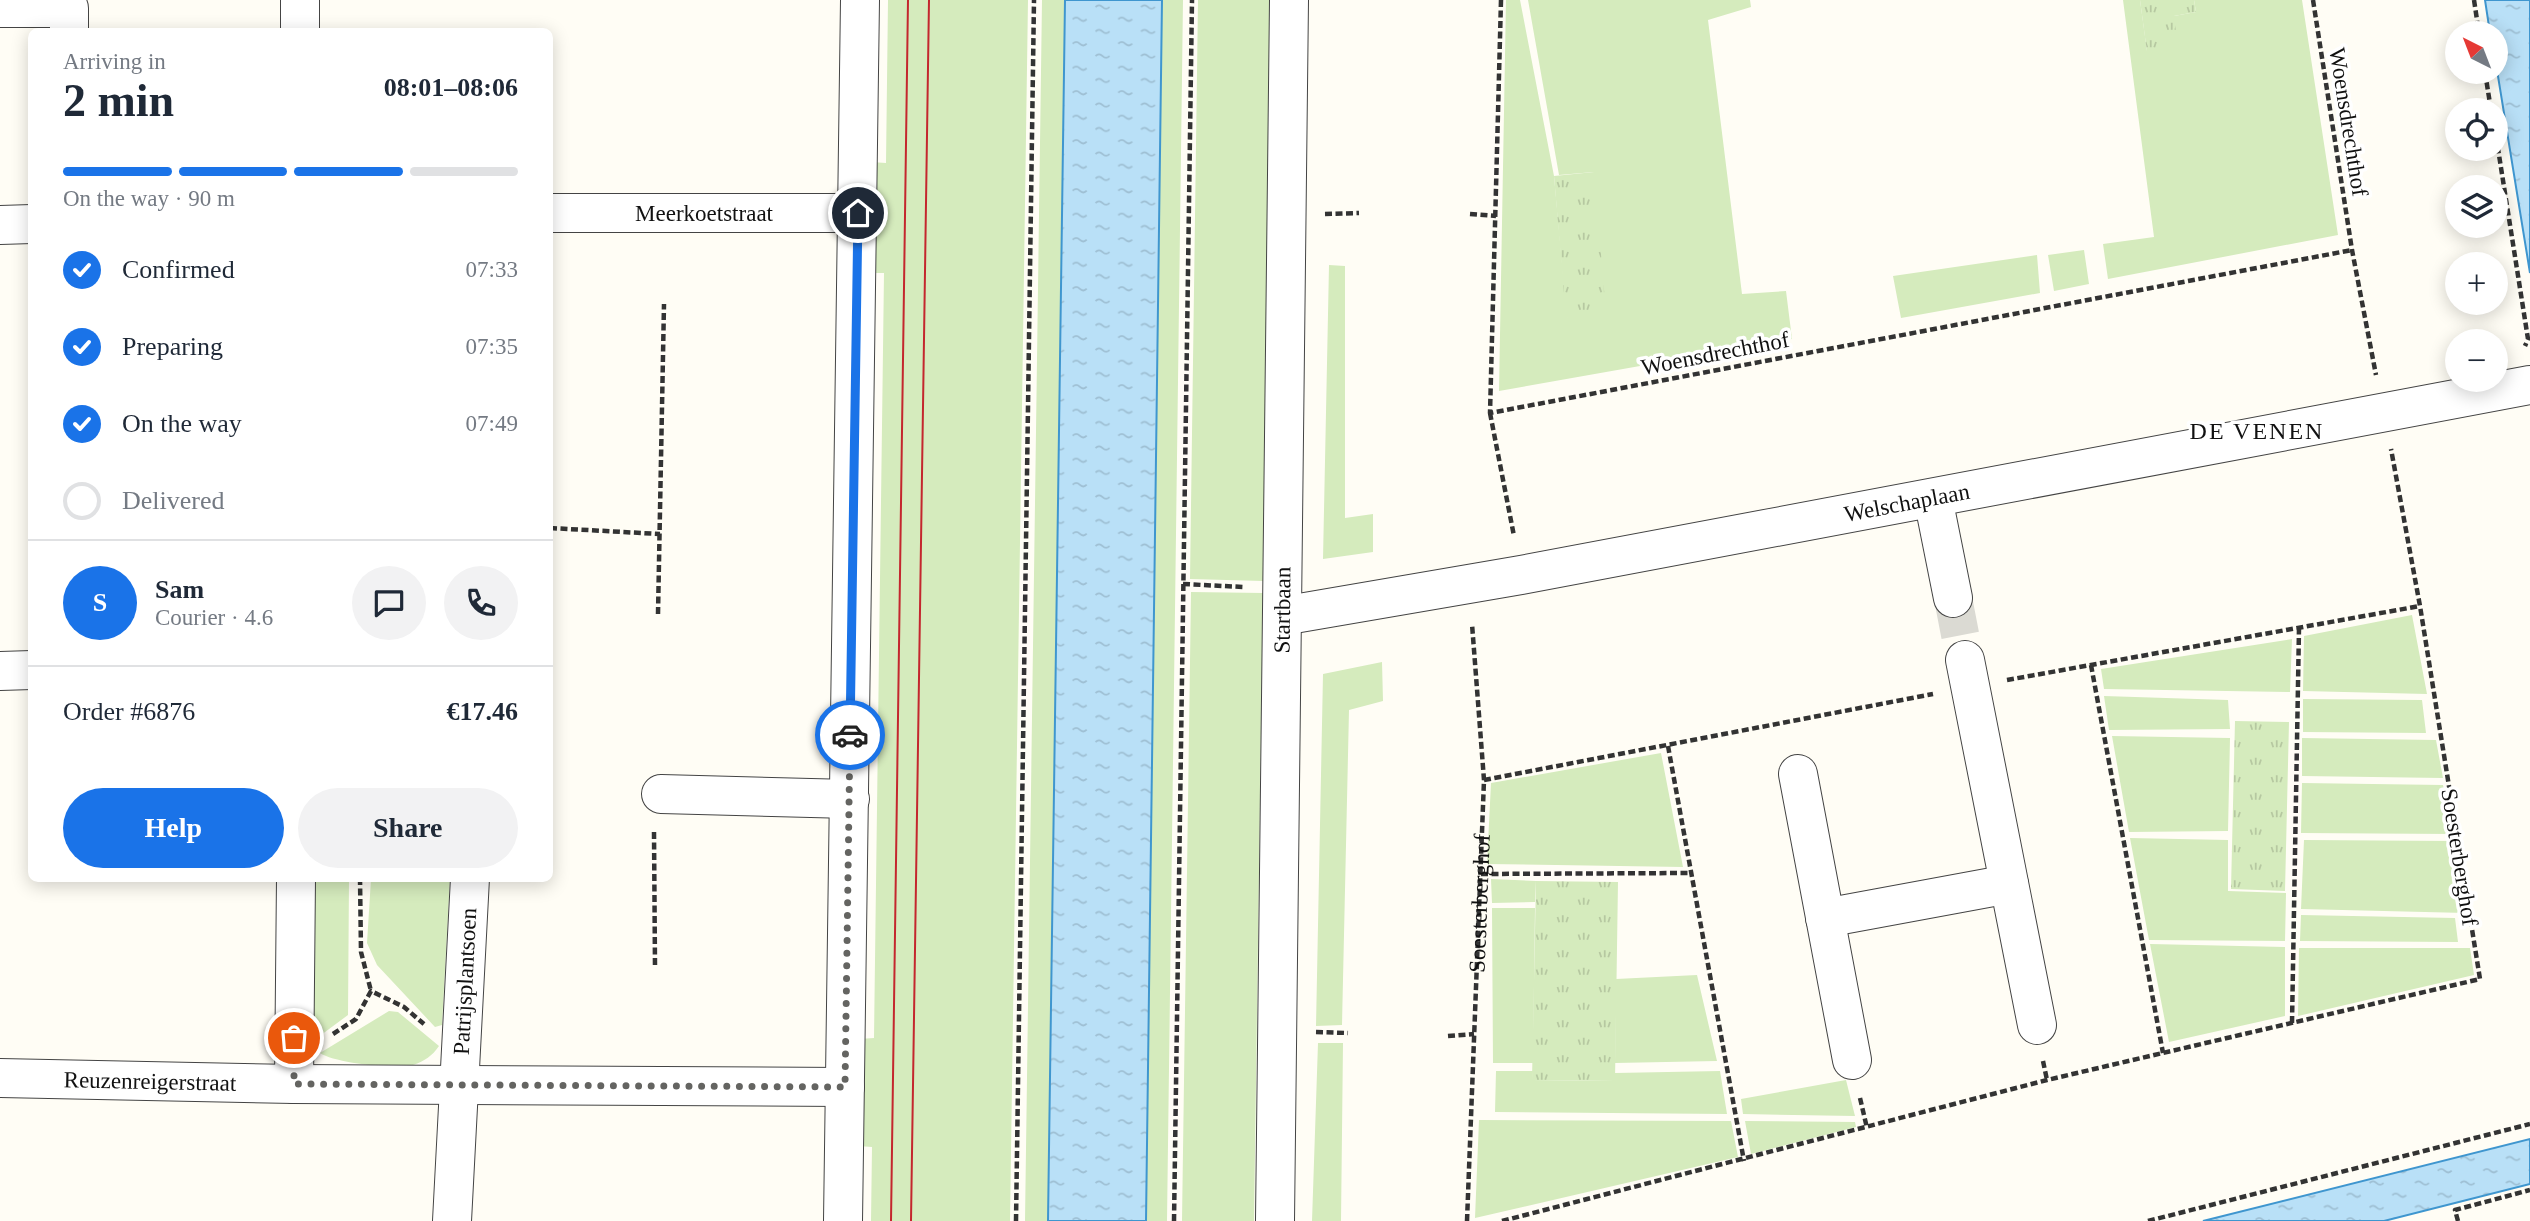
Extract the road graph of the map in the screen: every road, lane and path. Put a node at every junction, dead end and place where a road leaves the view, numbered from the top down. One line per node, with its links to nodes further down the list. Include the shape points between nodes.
1 (300, 0): 12 (street)
2 (860, 0): 15 (street)
3 (1034, 0): 70 (path)
4 (1192, 0): 29 (path)
5 (1289, 0): 32 (street, Startbaan)
6 (1501, 0): 17 (path)
7 (2313, 0): 20 (path, Woensdrechthof)
8 (2474, 0): 10 (path)
9 (0, 8): 11 (street, via 69,8)
10 (2477, 21)
11 (69, 28)
12 (300, 28)
13 (2500, 161): 22 (path, via 2528,339)
14 (553, 213): 15 (street, Meerkoetstraat)
15 (858, 213): 42 (street)
16 (1471, 214): 17 (path)
17 (1496, 216): 23 (path)
18 (28, 224): 19 (street)
19 (0, 225)
20 (2352, 250): 23 (path, Woensdrechthof); 24 (path, Woensdrechthof)
21 (664, 304): 27 (path)
22 (2522, 387): 24 (street, Welschaplaan)
23 (1490, 413): 28 (path)
24 (2384, 415): 25 (street, Welschaplaan); 52 (path, Soesterberghof, via 2480,979)
25 (1933, 498): 28 (street, Welschaplaan); 31 (street)
26 (553, 528): 27 (path)
27 (660, 534): 33 (path)
28 (1521, 575): 30 (street, Welschaplaan)
29 (1184, 584): 32 (path); 71 (path)
30 (1469, 584): 32 (street, Welschaplaan); 44 (path, Soesterberghof, via 1484,780)
31 (1953, 598)
32 (1282, 602): 72 (street, Startbaan)
33 (658, 614)
34 (2298, 628): 52 (path)
35 (1965, 660): 48 (street)
36 (2091, 665): 59 (path)
37 (28, 670): 38 (street)
38 (0, 671)
39 (1668, 746): 43 (path)
40 (1798, 774): 49 (street)
41 (661, 794): 42 (street); 50 (path, via 654,809)
42 (849, 799): 64 (street)
43 (1692, 873): 44 (path); 66 (path)
44 (1480, 874): 56 (path, Soesterberghof)
45 (296, 882): 58 (street)
46 (360, 882): 51 (path, via 361,952)
47 (470, 882): 61 (street, Patrijsplantsoen)
48 (2009, 884): 49 (street); 53 (street)
49 (1825, 918): 60 (street)
50 (655, 967)
51 (371, 991): 58 (path, via 356,1018 319,1043); 61 (path, via 404,1007)
52 (2292, 1023): 59 (path, Soesterberghof)
53 (2036, 1026)
54 (1311, 1032): 55 (path)
55 (1348, 1033)
56 (1474, 1034): 57 (path); 73 (path, Soesterberghof)
57 (1448, 1036)
58 (294, 1038): 63 (street)
59 (2163, 1053): 66 (path, Soesterberghof)
60 (1852, 1060)
61 (459, 1069): 63 (street, Reuzenreigerstraat); 64 (street, Reuzenreigerstraat); 68 (street, Patrijsplantsoen)
62 (0, 1078): 63 (street, Reuzenreigerstraat)
63 (294, 1084)
64 (845, 1087): 69 (street)
65 (2530, 1124): 75 (path)
66 (1744, 1161): 74 (path, Soesterberghof)
67 (2530, 1190): 76 (path, via 2455,1210)
68 (452, 1221)
69 (843, 1221)
70 (1016, 1221)
71 (1174, 1221)
72 (1275, 1221)
73 (1467, 1221)
74 (1502, 1221)
75 (2148, 1221)
76 (2458, 1221)

